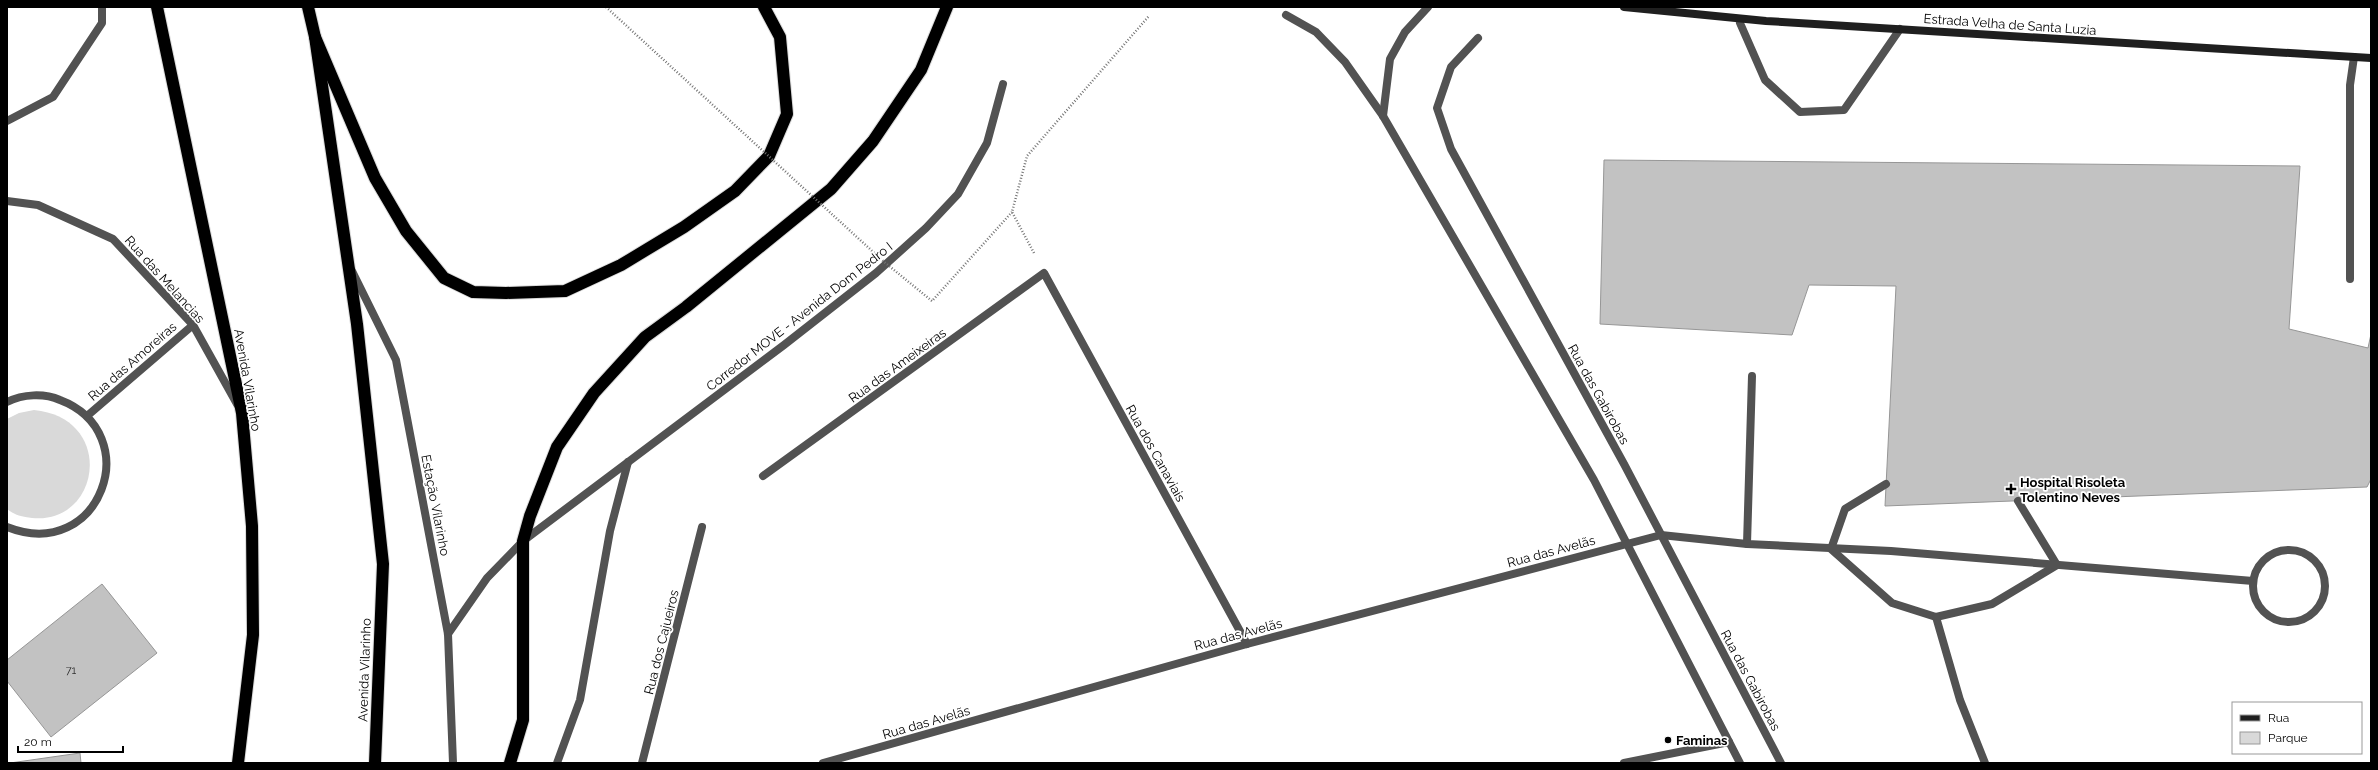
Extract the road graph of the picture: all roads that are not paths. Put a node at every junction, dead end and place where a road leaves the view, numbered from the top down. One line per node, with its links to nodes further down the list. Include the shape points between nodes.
1 (102, 7): 17 (street, via 102,23 53,97)
2 (157, 7): 25 (highway, Avenida Vilarinho)
3 (308, 7): 11 (highway, Avenida Vilarinho)
4 (764, 7): 11 (highway, via 780,37 787,114 769,156 735,191 684,227 621,265 565,291 506,294 473,292 444,278 406,231 375,178)
5 (947, 7): 34 (highway, via 921,70 873,141 831,189 686,307 644,337 594,393 557,448 530,516)
6 (1428, 7): 16 (street, via 1405,32 1390,59)
7 (1624, 7): 10 (street, Estrada Velha de Santa Luzia, via 1766,21)
8 (1286, 14): 16 (street, via 1316,32 1345,62)
9 (1740, 24): 10 (street, via 1765,80 1800,112 1844,110)
10 (1900, 29): 13 (street, Estrada Velha de Santa Luzia)
11 (315, 37): 19 (highway, Avenida Vilarinho)
12 (1478, 38): 33 (street, Rua das Gabirobas, via 1451,67 1437,108 1451,149)
13 (2354, 57): 14 (street, Estrada Velha de Santa Luzia); 21 (street, via 2350,85)
14 (2371, 58)
15 (1003, 84): 27 (street, Corredor MOVE - Avenida Dom Pedro I, via 987,143 958,194 926,228 876,273)
16 (1383, 116): 35 (street, via 1594,480)
17 (7, 121)
18 (7, 201): 22 (street, Rua das Melancias, via 38,205 113,239)
19 (348, 263): 41 (street, Estação Vilarinho, via 396,360); 45 (highway, Avenida Vilarinho, via 383,564)
20 (1044, 273): 28 (street, Rua das Ameixeiras); 42 (street, Rua dos Canaviais)
21 (2350, 279)
22 (193, 325): 25 (street, Rua das Melancias); 26 (street, Rua das Amoreiras)
23 (1752, 376): 36 (street)
24 (7, 402): 26 (street, Rua das Amoreiras, via 33,395 53,397 71,404)
25 (242, 413): 44 (highway, Avenida Vilarinho, via 252,526 253,635)
26 (87, 416): 31 (street, Rua das Amoreiras, via 99,433 105,451 106,471 102,491 92,508 78,522 60,531 41,535 21,533)
27 (628, 462): 34 (street, Corredor MOVE - Avenida Dom Pedro I); 48 (street, via 610,531 580,700)
28 (763, 476)
29 (1886, 484): 37 (street, via 1845,509)
30 (2018, 501): 38 (street)
31 (7, 527)
32 (702, 527): 49 (street, Rua dos Cajueiros)
33 (1661, 535): 35 (street, Rua das Avelãs); 36 (street); 53 (street, Rua das Gabirobas)
34 (523, 541): 41 (street, Corredor MOVE - Avenida Dom Pedro I, via 487,578); 47 (highway, via 523,720)
35 (1626, 544): 42 (street, Rua das Avelãs); 43 (street)
36 (1747, 544): 37 (street)
37 (1831, 549): 38 (street); 40 (street, via 1892,603)
38 (2057, 565): 39 (street); 40 (street, via 1992,604)
39 (2253, 581): 39 (street, via 2253,595 2260,608 2271,618 2284,622 2299,622 2312,615 2321,605 2326,591 2325,577 2319,564 2308,554 2295,549 2280,550 2267,557 2257,567)
40 (1936, 617): 54 (street, via 1960,700)
41 (448, 634): 46 (street, Estação Vilarinho)
42 (1247, 644): 50 (street, Rua das Avelãs)
43 (1729, 742): 51 (street); 52 (street)
44 (238, 763)
45 (375, 763)
46 (453, 763)
47 (510, 763)
48 (557, 763)
49 (642, 763)
50 (823, 763)
51 (1624, 763)
52 (1740, 763)
53 (1781, 763)
54 (1985, 763)

